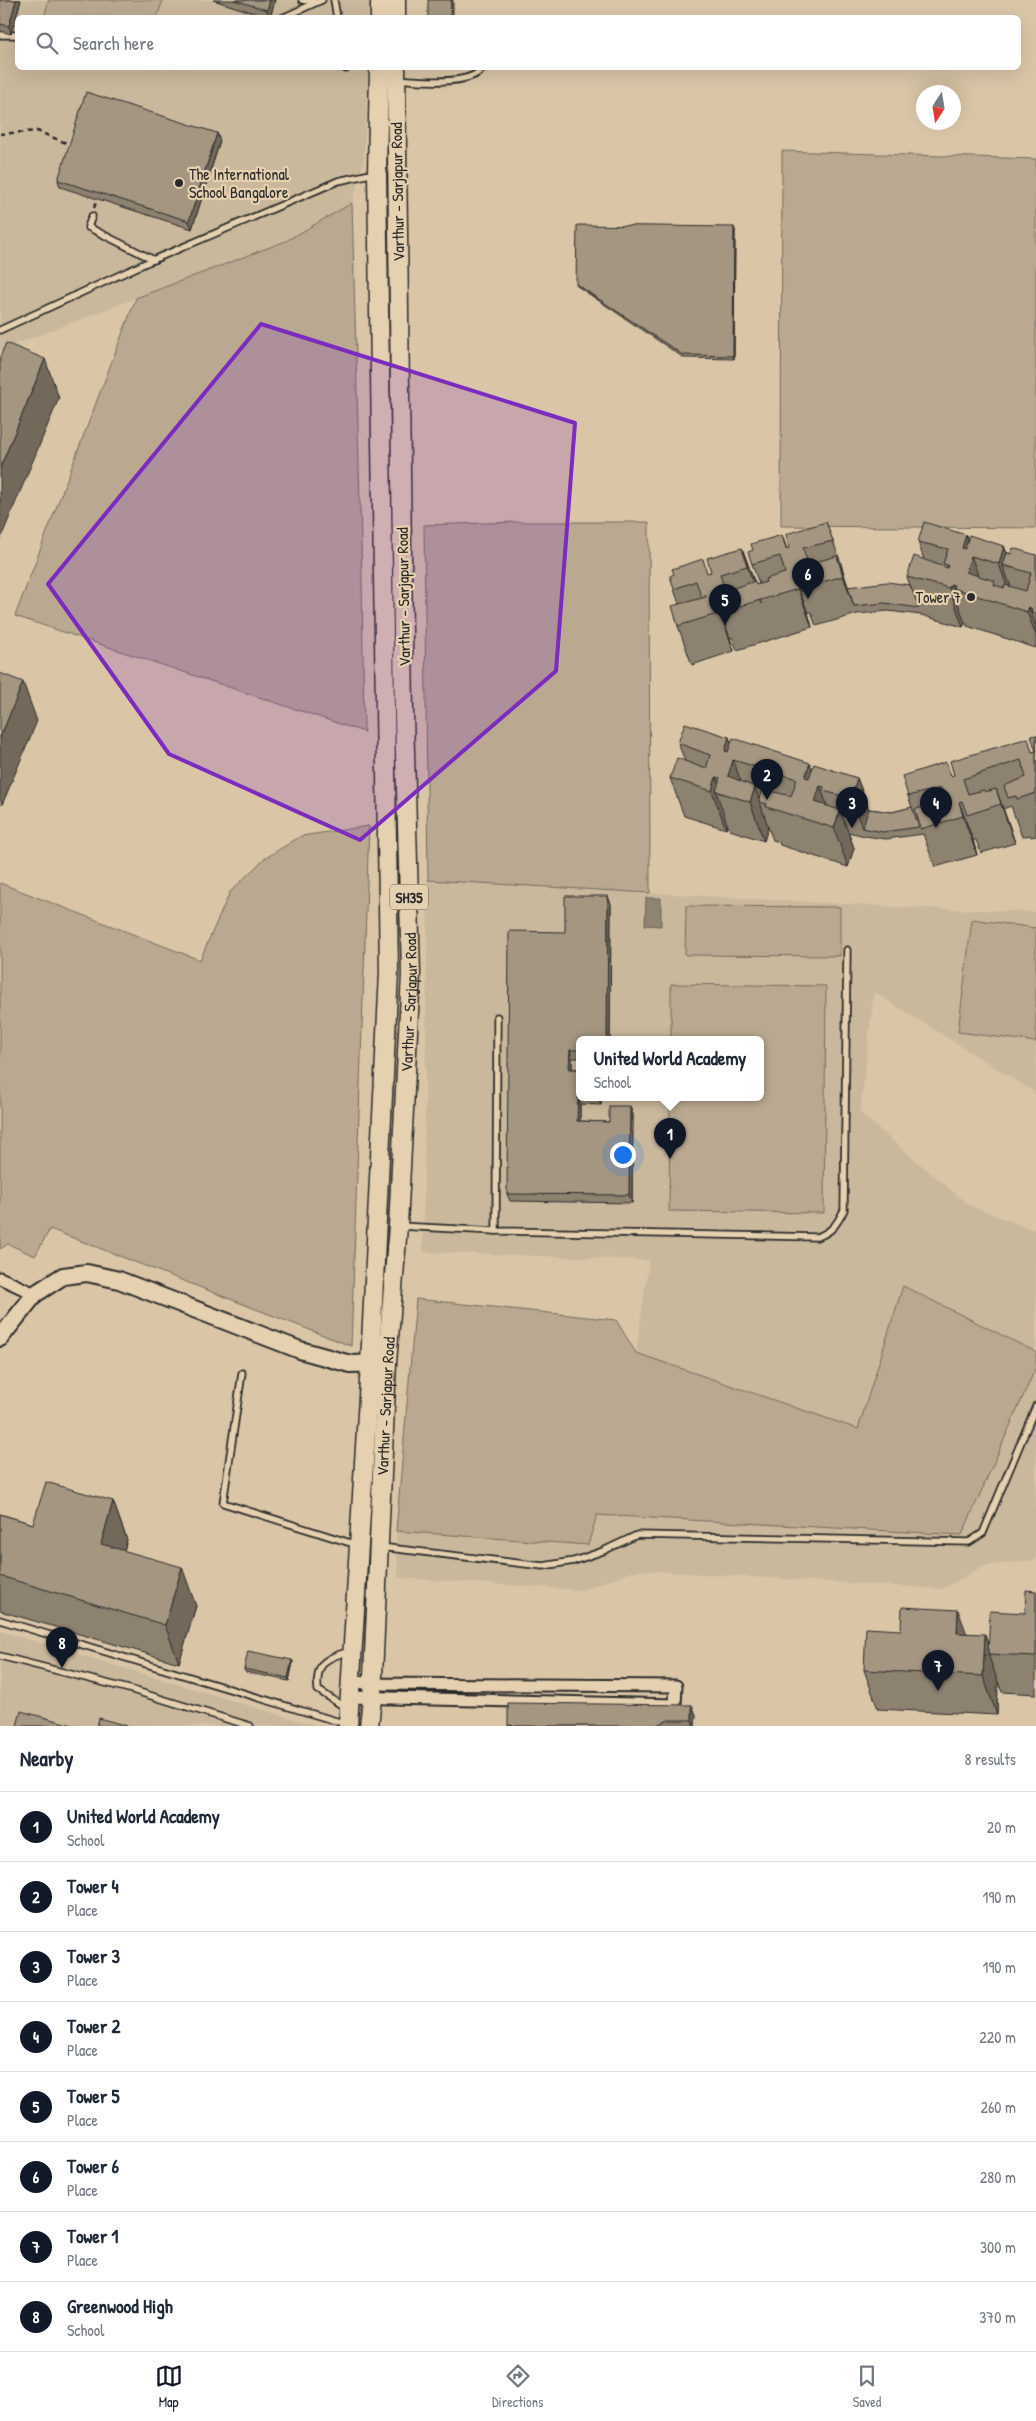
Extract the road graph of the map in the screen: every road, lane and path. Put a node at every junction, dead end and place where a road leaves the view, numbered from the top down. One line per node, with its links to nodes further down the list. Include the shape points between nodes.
1 (302, 0): 2 (lane)
2 (322, 0): 6 (lane)
3 (334, 0): 7 (lane)
4 (380, 0): 8 (main road)
5 (396, 0): 9 (main road)
6 (289, 15)
7 (336, 15)
8 (380, 15)
9 (396, 15)
10 (0, 35): 11 (lane)
11 (15, 35)
12 (379, 70): 17 (main road, Varthur - Sarjapur Road / SH35)
13 (480, 70): 14 (lane, via 468,78 430,81)
14 (396, 73): 23 (main road, Varthur - Sarjapur Road / SH35, via 404,716 411,974)
15 (0, 134): 16 (path, via 37,131)
16 (74, 146)
17 (377, 173): 19 (lane, via 338,181); 28 (main road, Varthur - Sarjapur Road / SH35, via 389,972)
18 (92, 216): 19 (lane, via 88,227)
19 (154, 260): 20 (lane)
20 (0, 330)
21 (847, 950): 24 (lane, via 844,1210 829,1233 817,1237)
22 (497, 1017): 24 (lane)
23 (398, 1226): 24 (lane); 28 (main road, Varthur - Sarjapur Road / SH35)
24 (496, 1231)
25 (0, 1278): 26 (street)
26 (35, 1294): 27 (street); 28 (street, via 63,1276 86,1273 119,1280 300,1350 350,1364)
27 (0, 1338)
28 (379, 1364): 31 (main road, Varthur - Sarjapur Road / SH35); 32 (main road, Varthur - Sarjapur Road / SH35)
29 (242, 1373): 31 (lane, via 223,1503)
30 (1036, 1406): 32 (lane, via 983,1533 969,1542 636,1536 603,1552 543,1566)
31 (359, 1546): 34 (main road, Varthur - Sarjapur Road / SH35)
32 (378, 1547): 37 (main road, Varthur - Sarjapur Road / SH35)
33 (0, 1620): 39 (lane)
34 (352, 1650): 39 (main road, Varthur - Sarjapur Road / SH35); 39 (lane, via 325,1659 318,1685 318,1690)
35 (0, 1656): 40 (lane, via 129,1689)
36 (446, 1684): 37 (street); 38 (street); 38 (street, via 676,1686 675,1705)
37 (372, 1691): 38 (street); 39 (street); 41 (main road, Varthur - Sarjapur Road / SH35)
38 (447, 1700)
39 (349, 1708)
40 (250, 1726)
41 (369, 1726)

